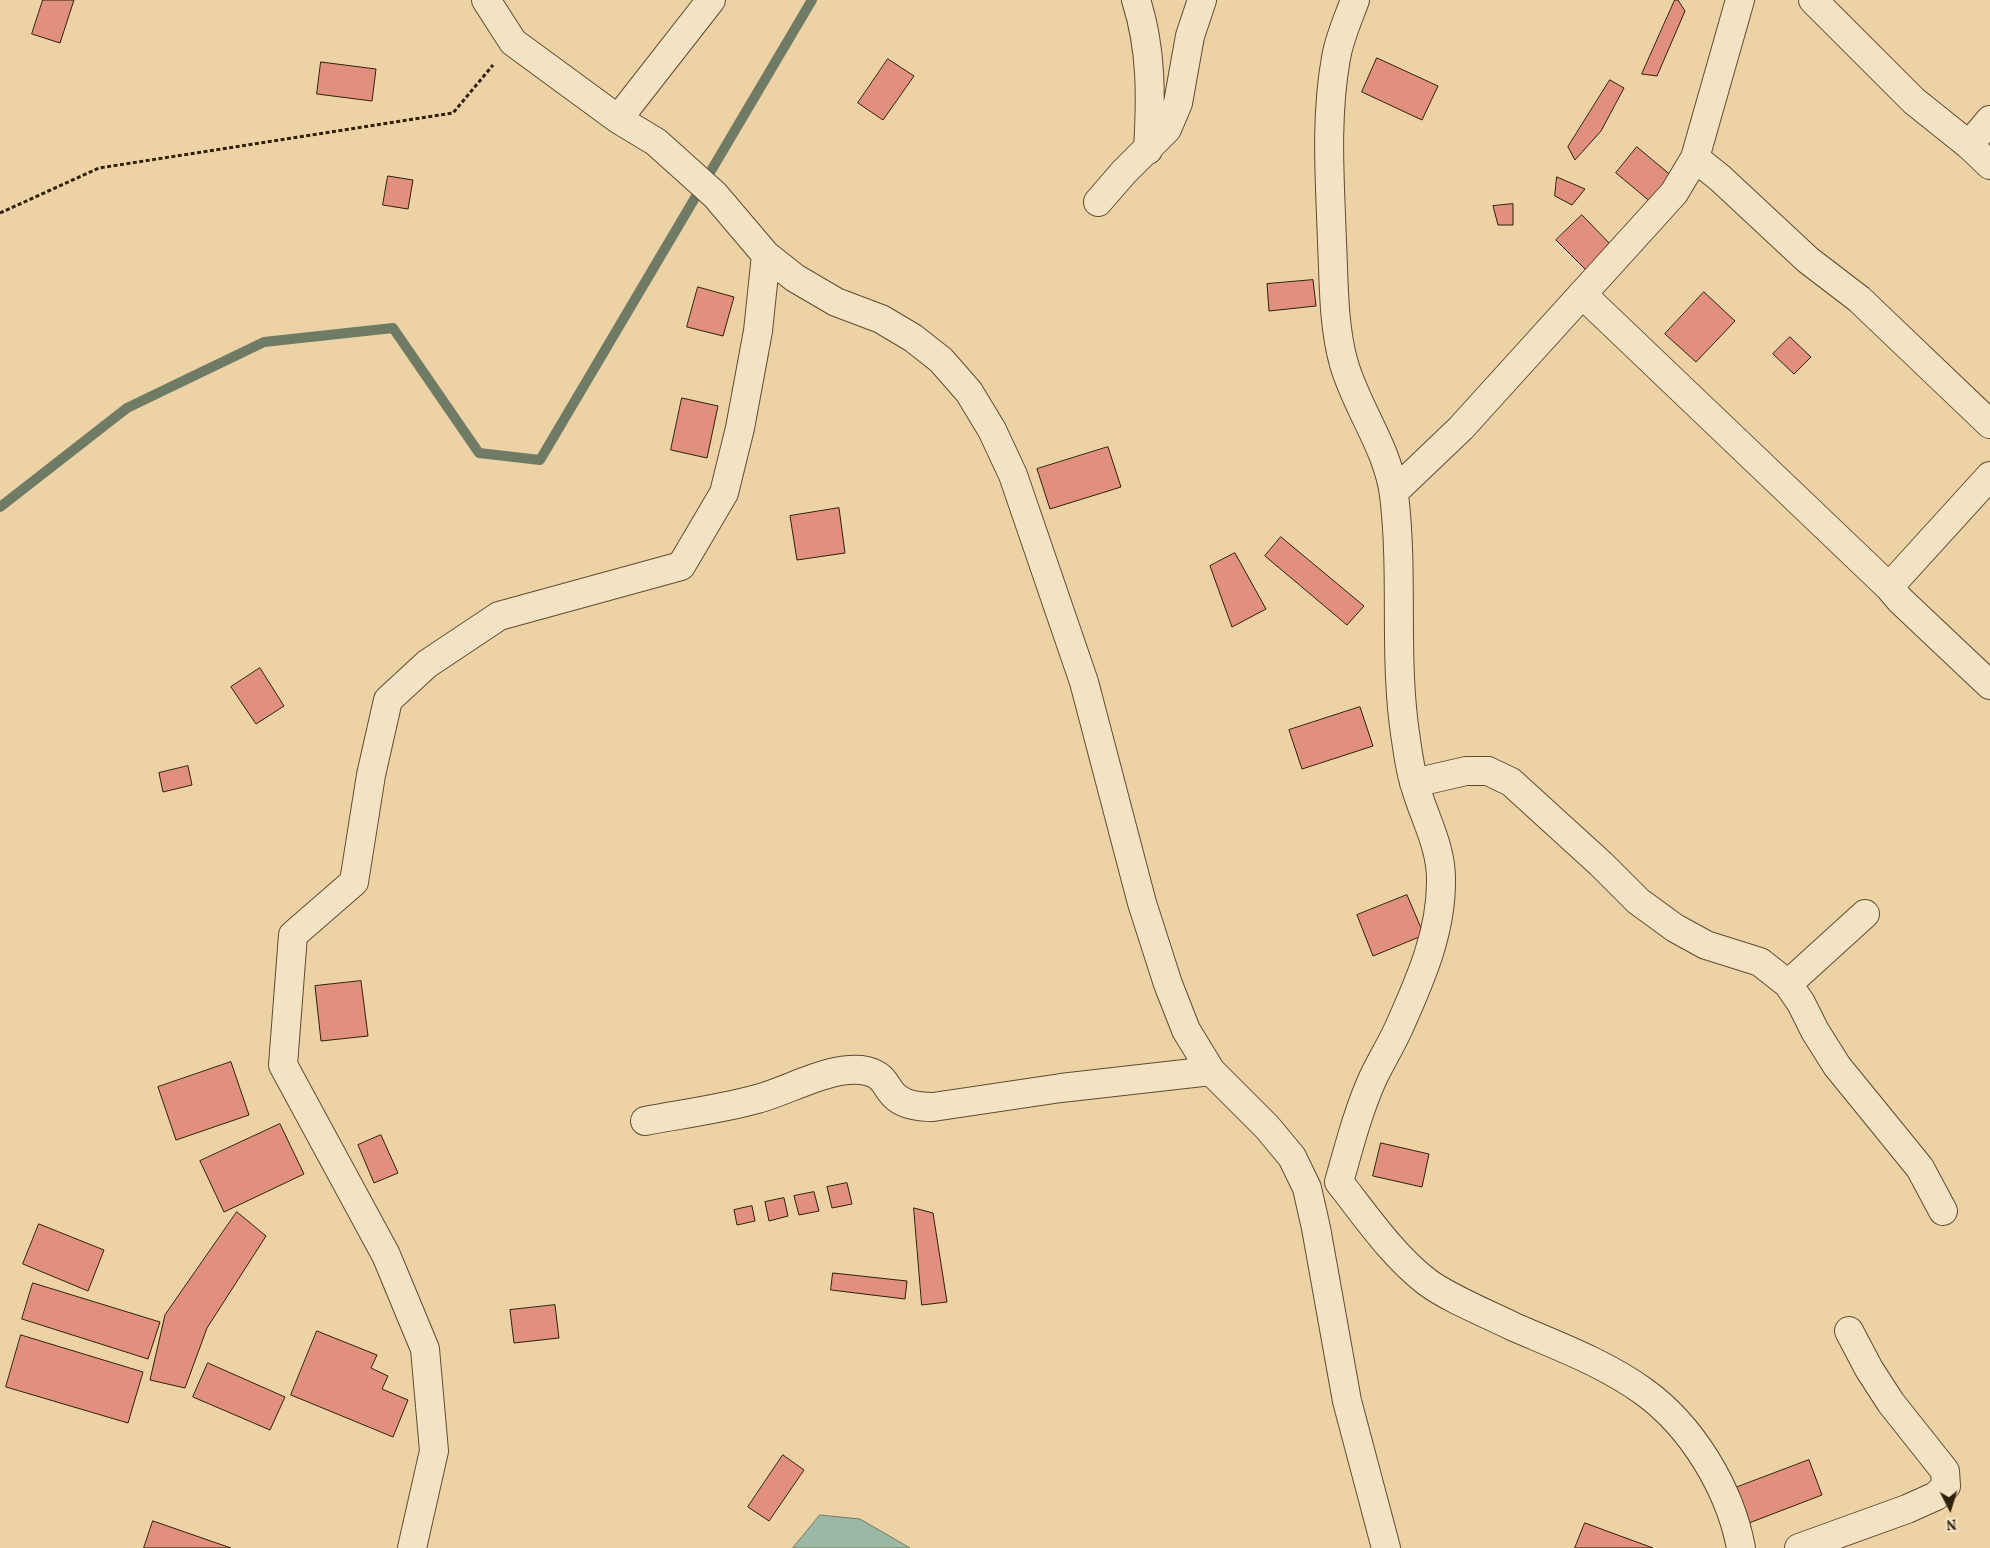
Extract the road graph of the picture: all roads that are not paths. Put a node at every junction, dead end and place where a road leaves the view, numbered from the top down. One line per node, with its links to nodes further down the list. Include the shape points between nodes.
1 (486, 0): 8 (street, via 513,42)
2 (711, 0): 8 (street)
3 (1136, 0): 11 (street, via 1149,65)
4 (1202, 0): 11 (street, via 1190,36 1178,103 1167,130)
5 (1355, 0): 19 (street, via 1336,56 1330,108 1328,151 1334,298 1338,343 1349,382 1387,464)
6 (1740, 0): 12 (street)
7 (1813, 0): 10 (street, via 1914,101)
8 (618, 118): 15 (street, via 656,142 715,195)
9 (1990, 120): 10 (street)
10 (1970, 145): 13 (street)
11 (1148, 150): 14 (street)
12 (1695, 158): 16 (street, via 1674,193); 17 (street, via 1808,260 1859,299)
13 (1990, 165)
14 (1098, 202)
15 (766, 255): 25 (street, via 795,278 836,302 881,319 913,338 941,360 969,392 992,430 1013,475 1084,682 1142,902 1168,984 1186,1030); 31 (street, via 758,331 724,493 681,566 499,616 427,664 388,700 354,882 293,934 283,1065 386,1255 425,1349 434,1451)
16 (1582, 294): 19 (street, via 1461,428); 20 (street)
17 (1990, 424)
18 (1990, 476): 20 (street)
19 (1394, 492): 22 (street, via 1398,538 1400,682 1405,739)
20 (1889, 587): 21 (street)
21 (1990, 685)
22 (1414, 783): 24 (street, via 1466,771 1488,771 1512,782 1652,912 1706,945 1760,962); 27 (street, via 1438,846 1442,880 1439,917 1428,957 1401,1024 1374,1074 1359,1111)
23 (1864, 914): 24 (street)
24 (1788, 984): 29 (street, via 1837,1066 1920,1168)
25 (1211, 1071): 26 (street, via 1061,1088 933,1108 915,1107 896,1098 885,1080 868,1071 846,1070 758,1099); 28 (street, via 1292,1157)
26 (645, 1121)
27 (1339, 1182): 28 (street); 33 (street, via 1396,1254 1427,1282 1471,1307 1600,1365 1644,1392 1688,1432 1716,1477 1736,1524)
28 (1307, 1188): 32 (street, via 1347,1402)
29 (1943, 1211)
30 (1848, 1331): 34 (street, via 1869,1369 1945,1471 1946,1486 1936,1496 1907,1509)
31 (412, 1548)
32 (1386, 1548)
33 (1741, 1548)
34 (1799, 1548)

